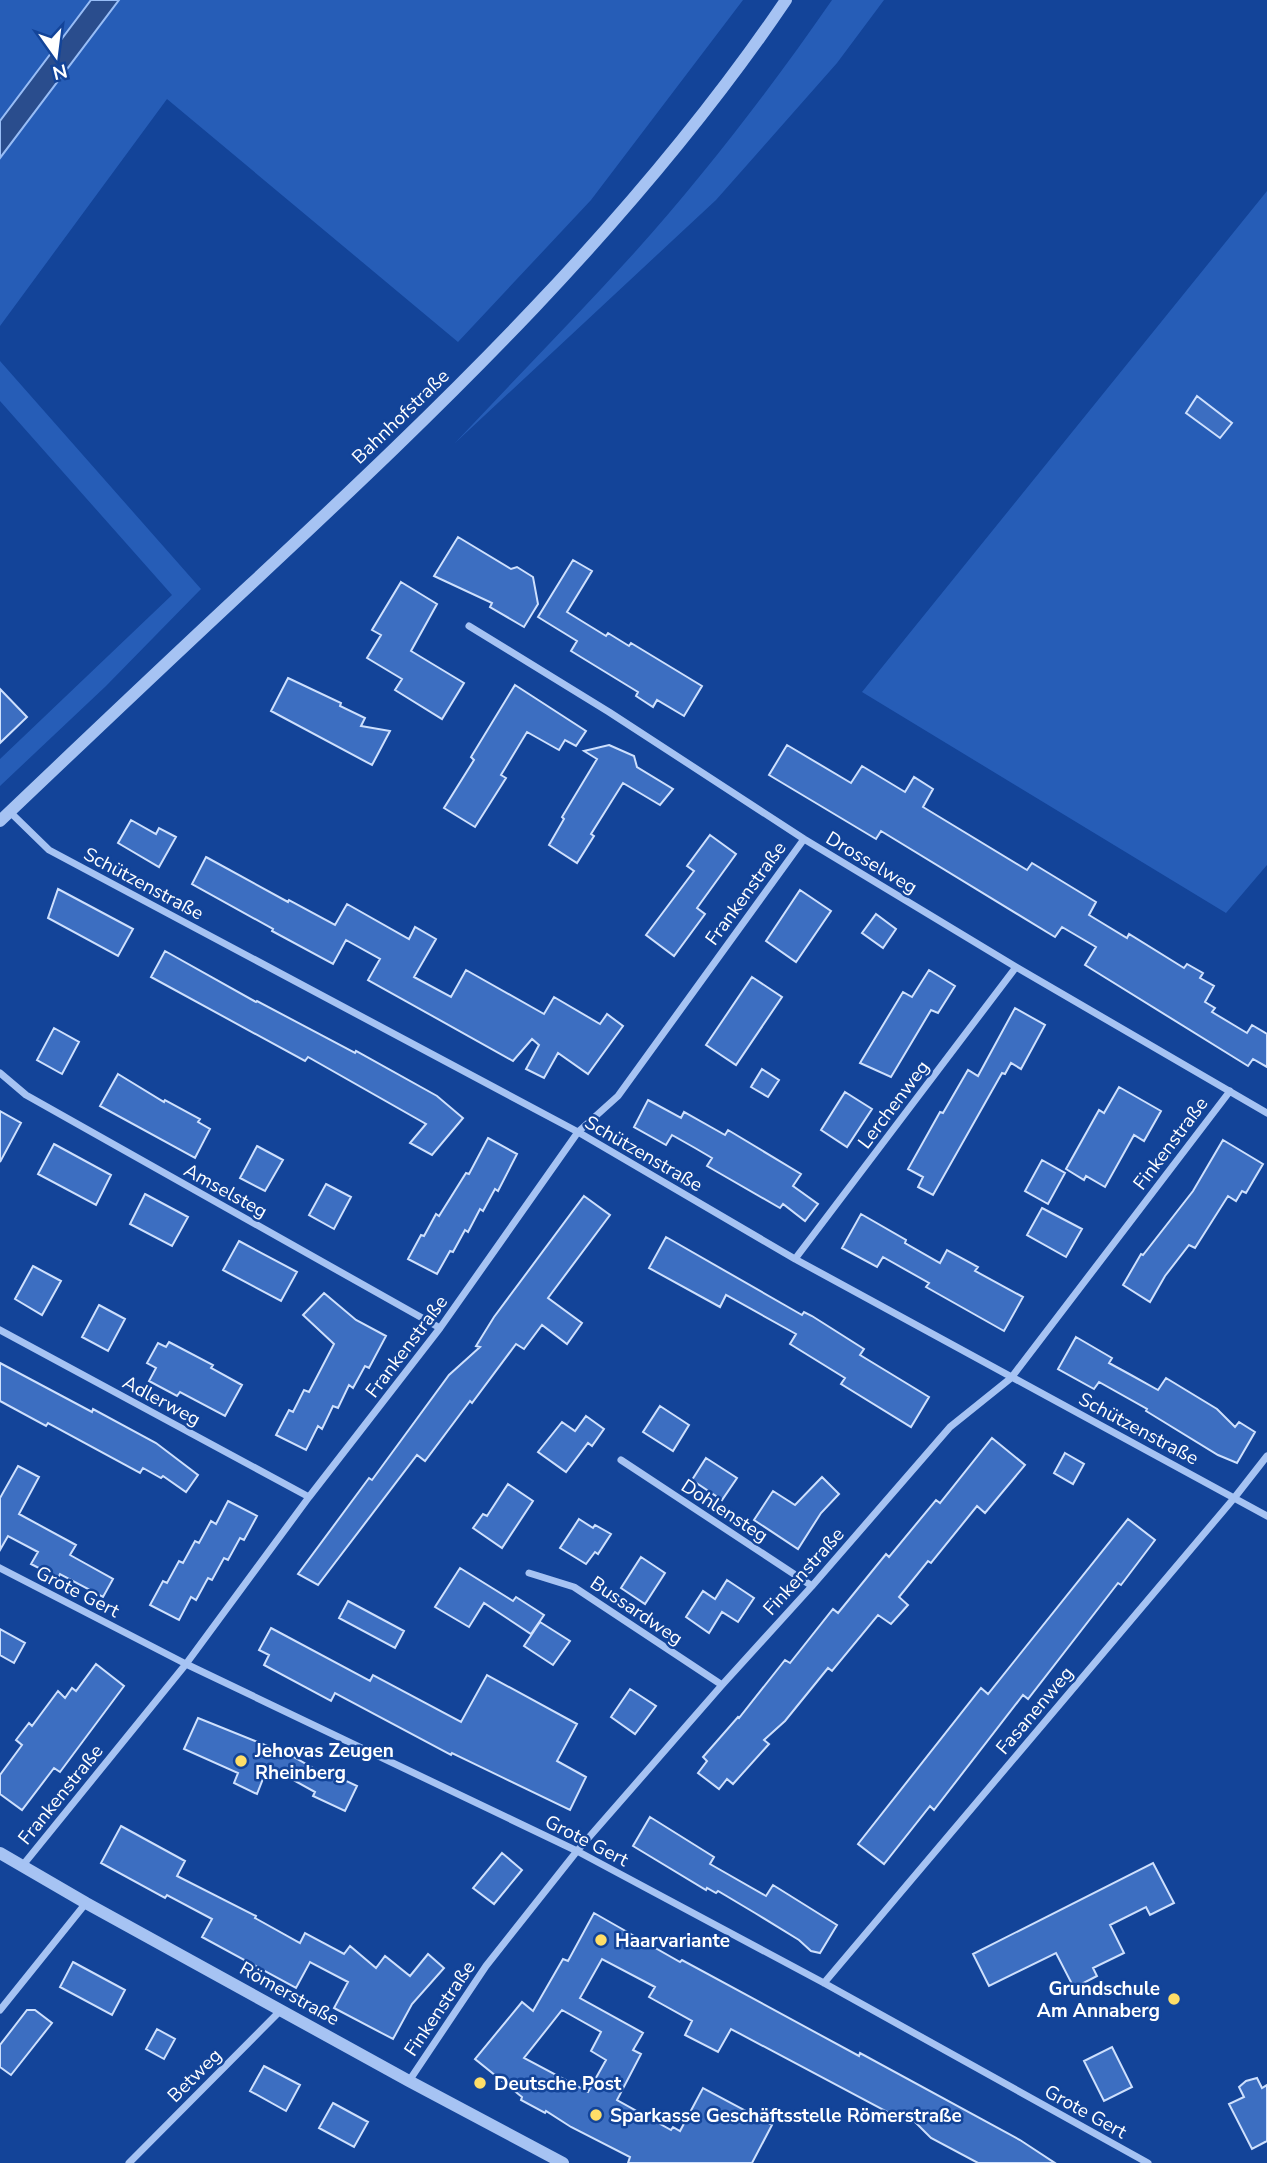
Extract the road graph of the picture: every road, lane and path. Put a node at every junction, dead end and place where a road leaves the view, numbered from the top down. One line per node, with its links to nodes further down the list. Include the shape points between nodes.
1 (786, 0): 3 (street, Bahnhofstraße, via 715,98 570,271 400,444)
2 (468, 626): 5 (street, Drosselweg)
3 (10, 812): 4 (street, Bahnhofstraße); 10 (street, Schützenstraße, via 49,850)
4 (0, 821)
5 (804, 839): 6 (street, Drosselweg); 10 (street, Frankenstraße, via 618,1096)
6 (1016, 967): 8 (street, Drosselweg); 11 (street, Lerchenweg)
7 (0, 1073): 12 (street, Amselsteg, via 26,1096)
8 (1230, 1091): 9 (street, Drosselweg); 14 (street, Finkenstraße)
9 (1267, 1113)
10 (578, 1132): 11 (street, Schützenstraße); 12 (street, Frankenstraße)
11 (795, 1259): 14 (street, Schützenstraße)
12 (440, 1328): 17 (street, Frankenstraße)
13 (0, 1330): 17 (street, Adlerweg)
14 (1011, 1378): 18 (street, Schützenstraße); 22 (street, Finkenstraße, via 950,1427)
15 (1267, 1456): 18 (street, Fasanenweg)
16 (621, 1460): 22 (street, Dohlensteg)
17 (309, 1497): 23 (street, Frankenstraße)
18 (1235, 1497): 19 (street, Schützenstraße); 29 (street, Fasanenweg)
19 (1267, 1516)
20 (0, 1568): 23 (street, Grote Gert)
21 (529, 1573): 24 (street, Bussardweg, via 574,1587)
22 (812, 1586): 24 (street, Finkenstraße)
23 (187, 1664): 25 (street, Grote Gert); 27 (street, Frankenstraße)
24 (722, 1685): 25 (street, Finkenstraße)
25 (577, 1851): 29 (street, Grote Gert); 32 (street, Finkenstraße, via 486,1966)
26 (0, 1853): 27 (street, Römerstraße)
27 (23, 1865): 28 (street, Römerstraße)
28 (86, 1903): 30 (street); 31 (street, Römerstraße)
29 (824, 1983): 35 (street, Grote Gert)
30 (0, 2010)
31 (281, 2010): 32 (street, Römerstraße); 33 (street, Betweg)
32 (409, 2081): 34 (street, Römerstraße)
33 (129, 2163)
34 (563, 2163)
35 (1148, 2163)

